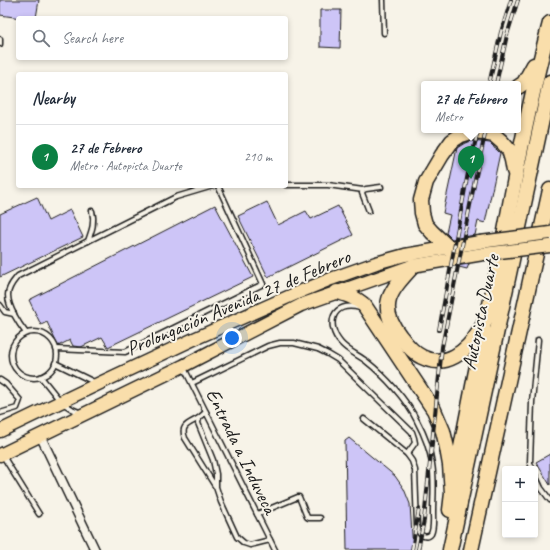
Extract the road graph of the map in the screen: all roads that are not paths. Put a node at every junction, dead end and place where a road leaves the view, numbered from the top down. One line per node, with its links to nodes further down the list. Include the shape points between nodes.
1 (383, 0): 3 (lane)
2 (550, 22): 6 (highway)
3 (384, 33)
4 (0, 40): 5 (lane)
5 (0, 44)
6 (543, 48): 8 (highway); 11 (highway)
7 (550, 82): 63 (highway, Autopista Duarte)
8 (521, 85)
9 (468, 133): 23 (highway, via 452,141 442,155 426,182 421,200 425,224)
10 (487, 133): 11 (highway, via 494,135 509,150)
11 (514, 181): 30 (highway, via 498,272)
12 (288, 185): 16 (lane)
13 (381, 187): 16 (lane)
14 (206, 188): 21 (lane, via 176,196)
15 (219, 188): 34 (lane, via 263,284 125,352)
16 (363, 190): 19 (lane)
17 (550, 190): 64 (highway, Autopista Duarte)
18 (92, 211): 21 (lane, via 93,229)
19 (369, 211)
20 (550, 233): 24 (main road, Prolongación Avenida 27 de Febrero, bridge, via 480,242)
21 (88, 241): 29 (lane, via 18,276 11,284 8,295)
22 (550, 246): 24 (main road, Prolongación Avenida 27 de Febrero, bridge, via 483,254)
23 (449, 248): 24 (main road, Prolongación Avenida 27 de Febrero); 32 (main road, Prolongación Avenida 27 de Febrero, via 405,255 331,279)
24 (467, 251): 25 (main road, Prolongación Avenida 27 de Febrero)
25 (413, 266): 26 (main road, Prolongación Avenida 27 de Febrero); 30 (highway, via 392,292 388,307 388,314 396,332 410,348 422,357 434,361 446,360 457,355 475,339)
26 (337, 292): 28 (highway, via 356,299); 35 (main road, Prolongación Avenida 27 de Febrero, via 301,306)
27 (0, 305): 29 (lane, via 5,312)
28 (368, 312): 51 (lane, via 348,306 333,314 332,324 341,344 366,361 395,388 417,420 432,464 434,486 433,526 432,532 426,537 419,533 417,526 414,470); 55 (highway, via 434,410 447,448)
29 (14, 314): 31 (lane)
30 (485, 321): 55 (highway)
31 (26, 333): 34 (lane, via 41,333 53,342); 38 (lane, via 14,343 11,360 20,373 28,377)
32 (194, 340): 35 (main road); 41 (main road, Prolongación Avenida 27 de Febrero)
33 (538, 340): 52 (lane, via 532,402)
34 (56, 349): 36 (lane)
35 (203, 355): 37 (main road, Prolongación Avenida 27 de Febrero)
36 (55, 363): 38 (lane, via 50,371); 41 (lane)
37 (183, 366): 40 (lane, Entrada a Induveca); 45 (main road, Prolongación Avenida 27 de Febrero)
38 (41, 377): 42 (lane)
39 (0, 380): 44 (lane, via 20,400 17,408)
40 (192, 383): 43 (lane, Entrada a Induveca); 51 (lane, via 268,346 294,343 318,349 338,360 412,432 415,443)
41 (98, 384): 42 (main road, Prolongación Avenida 27 de Febrero)
42 (61, 402): 45 (lane); 48 (main road, Prolongación Avenida 27 de Febrero)
43 (206, 412): 46 (lane); 58 (lane, Entrada a Induveca)
44 (0, 413)
45 (84, 414): 49 (main road, Prolongación Avenida 27 de Febrero)
46 (199, 418): 54 (lane, via 198,423 213,460); 54 (lane, via 185,426 183,433)
47 (364, 419): 51 (lane)
48 (0, 431)
49 (40, 435): 50 (main road, Prolongación Avenida 27 de Febrero); 61 (street)
50 (1, 454): 57 (lane)
51 (407, 454)
52 (532, 466)
53 (538, 482): 56 (lane)
54 (216, 487): 60 (lane, via 220,502 237,537 250,545)
55 (452, 493): 63 (highway, via 447,524)
56 (550, 500)
57 (39, 514)
58 (257, 514): 59 (lane, via 298,497 308,518); 60 (lane, Entrada a Induveca)
59 (320, 518)
60 (270, 540): 62 (lane, Entrada a Induveca)
61 (95, 550)
62 (275, 550)
63 (448, 550)
64 (471, 550)

